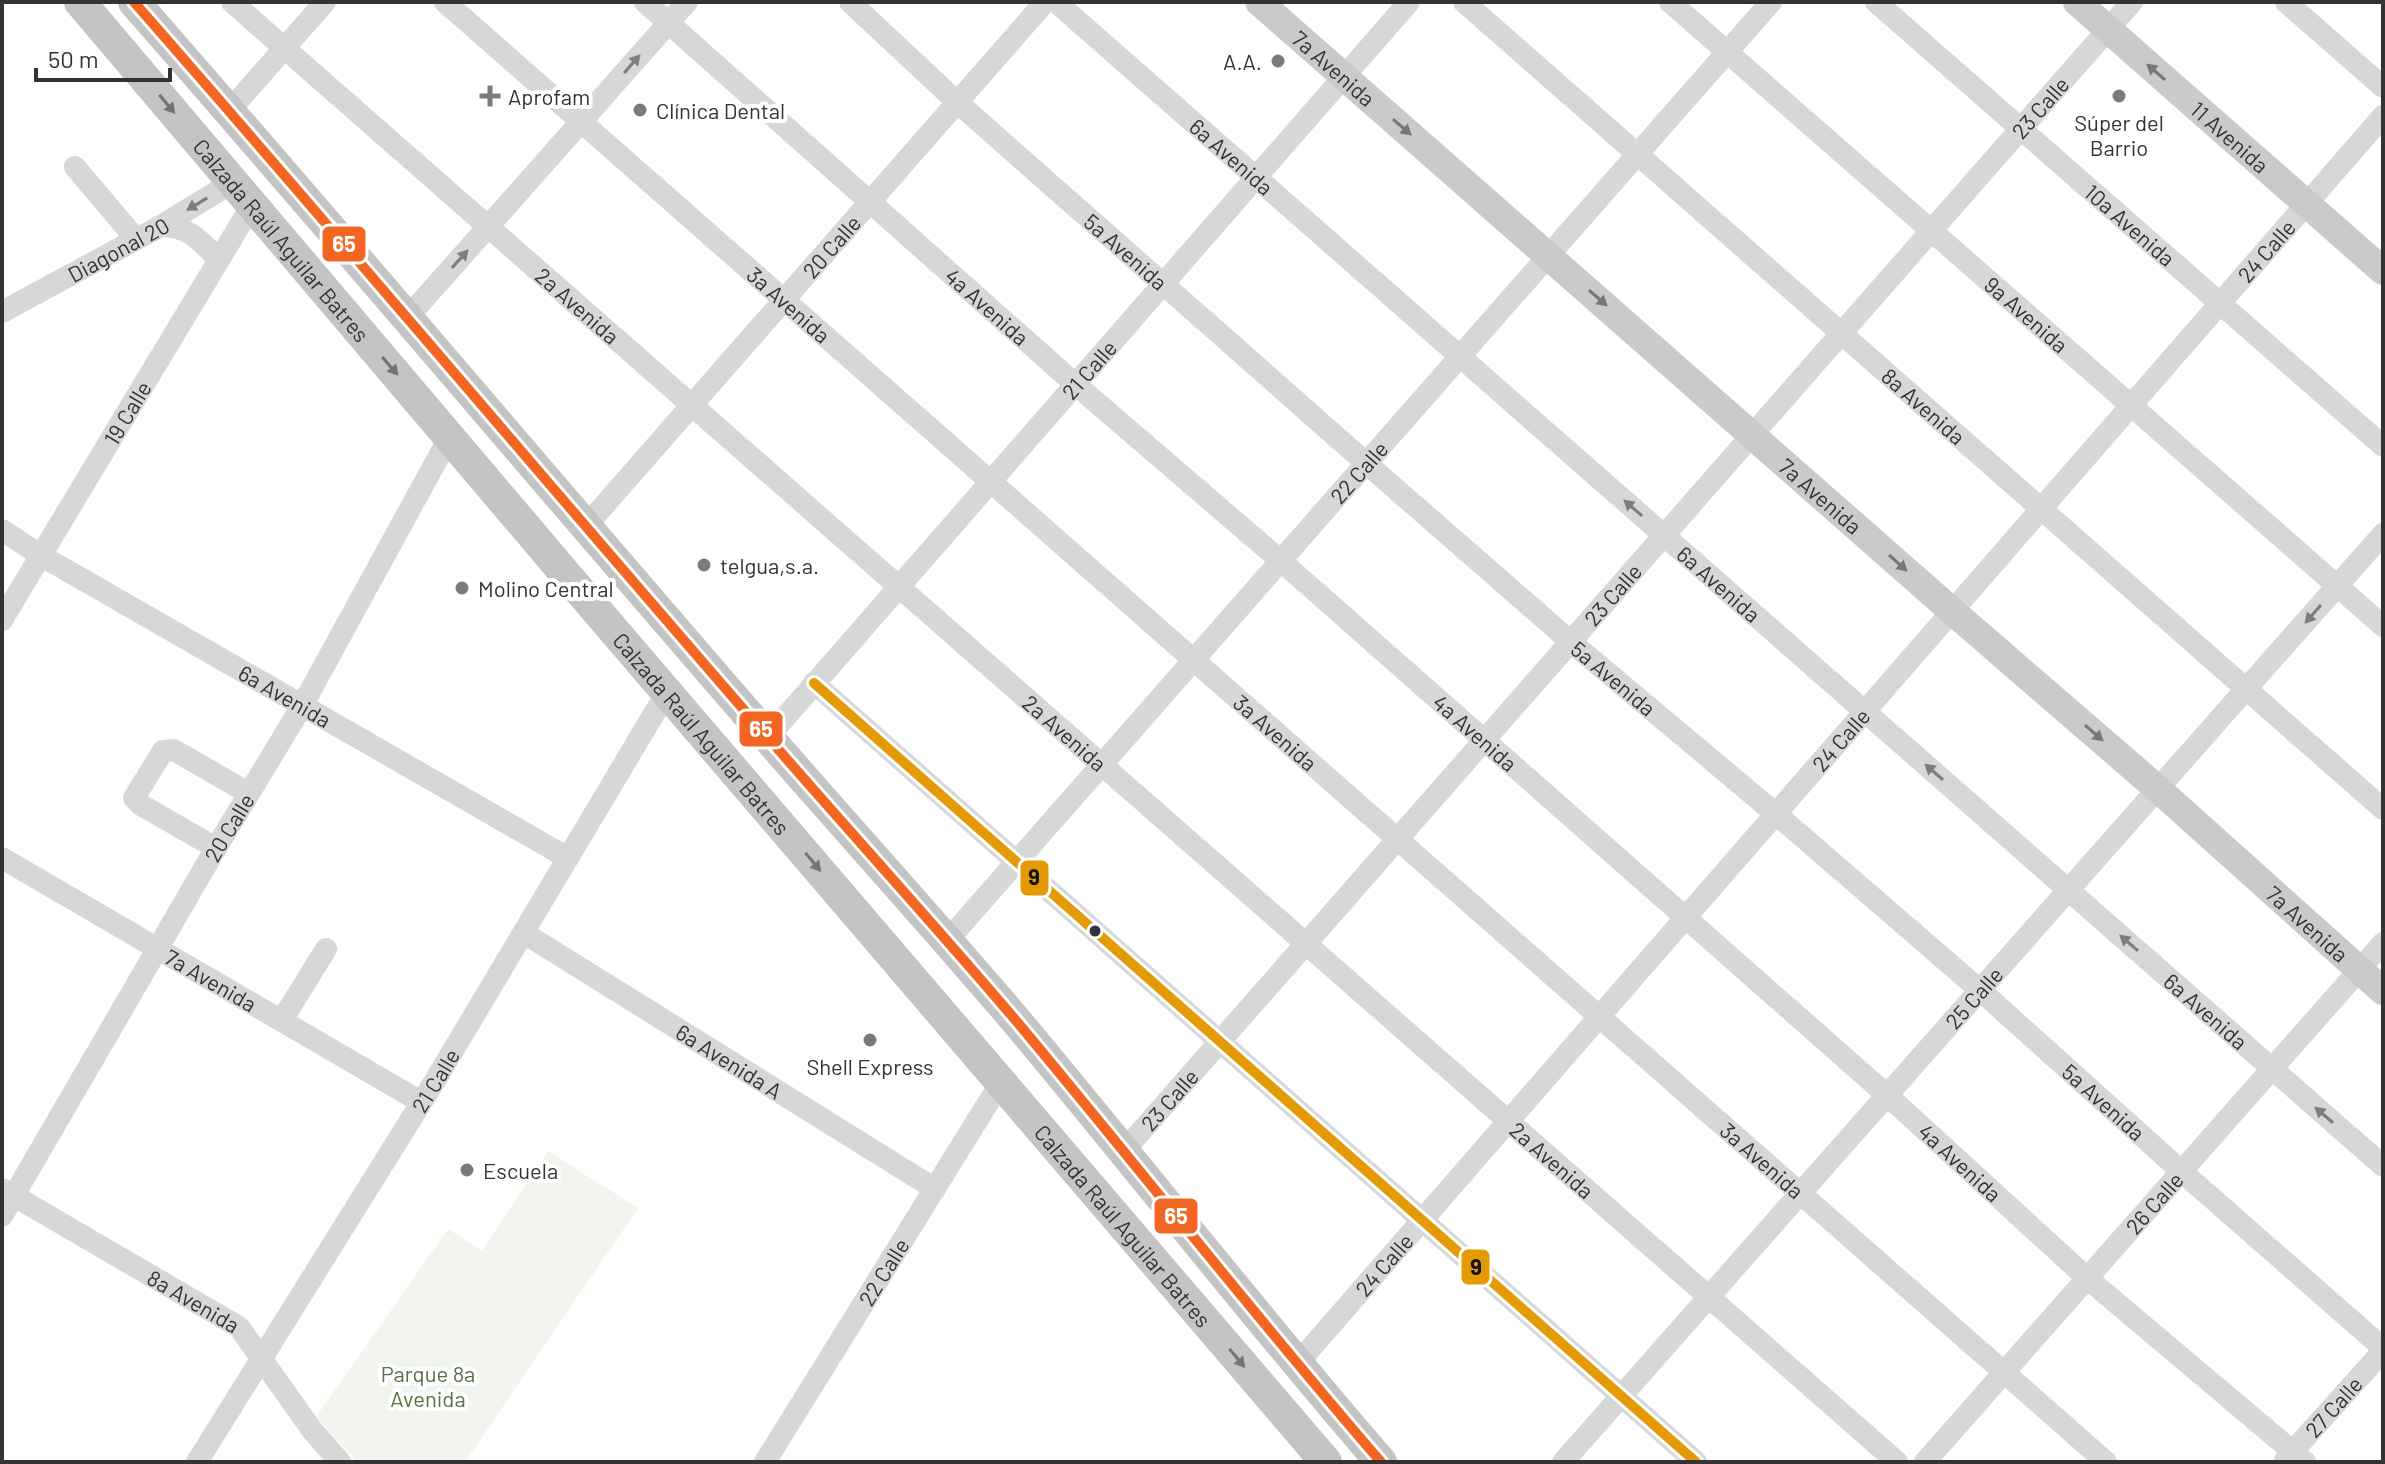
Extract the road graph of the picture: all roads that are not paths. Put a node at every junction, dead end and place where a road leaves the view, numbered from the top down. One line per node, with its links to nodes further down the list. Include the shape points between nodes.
1 (80, 2): 34 (highway, Calzada Raúl Aguilar Batres, one-way to 34)
2 (134, 2): 27 (highway, Calzada Raúl Aguilar Batres)
3 (232, 2): 22 (street, 2a Avenida)
4 (325, 2): 22 (street)
5 (445, 2): 29 (street, 3a Avenida)
6 (645, 2): 20 (street, 4a Avenida)
7 (687, 2): 20 (street)
8 (850, 2): 26 (street, 5a Avenida)
9 (1045, 2): 26 (street, 20 Calle)
10 (1056, 2): 33 (street, 6a Avenida)
11 (1259, 2): 24 (main road, 7a Avenida)
12 (1409, 2): 24 (street, 21 Calle)
13 (1464, 2): 31 (street, 8a Avenida)
14 (1670, 2): 23 (street, 9a Avenida)
15 (1771, 2): 23 (street, 22 Calle)
16 (1876, 2): 30 (street, 10a Avenida)
17 (2077, 2): 21 (main road, 11 Avenida)
18 (2132, 2): 21 (street, 23 Calle)
19 (2286, 2): 25 (street)
20 (668, 23): 29 (street, one-way to 20); 35 (street, 4a Avenida)
21 (2108, 30): 30 (street, 23 Calle); 36 (main road, 11 Avenida, one-way to 21)
22 (284, 48): 27 (street); 38 (street, 2a Avenida)
23 (1727, 52): 31 (street, 22 Calle); 39 (street, 9a Avenida)
24 (1344, 76): 33 (street, 21 Calle); 41 (main road, 7a Avenida, one-way to 41)
25 (2383, 87)
26 (957, 102): 35 (street, 20 Calle); 44 (street, 5a Avenida)
27 (229, 111): 48 (highway, Calzada Raúl Aguilar Batres)
28 (2383, 116): 36 (street, 24 Calle)
29 (581, 122): 38 (street); 45 (street, 3a Avenida)
30 (2021, 129): 39 (street, 23 Calle); 46 (street, 10a Avenida)
31 (1637, 154): 41 (street, 22 Calle); 49 (street, 8a Avenida)
32 (75, 167): 40 (street)
33 (1256, 177): 44 (street, 21 Calle); 50 (street, 6a Avenida)
34 (242, 194): 37 (street, Diagonal 20, one-way to 37); 42 (street, 19 Calle); 55 (highway, Calzada Raúl Aguilar Batres, one-way to 55)
35 (870, 202): 45 (street, 20 Calle); 51 (street, 4a Avenida)
36 (2307, 204): 43 (main road, 11 Avenida); 46 (street, 24 Calle)
37 (161, 226): 40 (street, Diagonal 20); 42 (street, via 186,229)
38 (488, 227): 48 (street, one-way to 38); 52 (street, 2a Avenida)
39 (1931, 231): 49 (street, 23 Calle); 53 (street, 9a Avenida)
40 (136, 239): 47 (street, Diagonal 20)
41 (1549, 255): 50 (street, 22 Calle); 54 (main road, 7a Avenida, one-way to 54)
42 (218, 259): 64 (street, 19 Calle)
43 (2383, 271)
44 (1163, 283): 51 (street, 21 Calle); 57 (street, 5a Avenida)
45 (784, 300): 52 (street, 20 Calle); 58 (street, 3a Avenida)
46 (2219, 304): 53 (street, 24 Calle); 56 (street, 10a Avenida)
47 (2, 312)
48 (408, 317): 60 (highway, Calzada Raúl Aguilar Batres)
49 (1841, 333): 54 (street, 23 Calle); 59 (street, 8a Avenida)
50 (1460, 357): 57 (street, 22 Calle); 63 (street, 6a Avenida, one-way to 50)
51 (1075, 384): 58 (street, 21 Calle); 65 (street, 4a Avenida)
52 (692, 406): 60 (street, 20 Calle); 67 (street, 2a Avenida)
53 (2130, 407): 59 (street, 24 Calle); 66 (street, 9a Avenida)
54 (1753, 434): 63 (street, 23 Calle); 68 (main road, 7a Avenida, one-way to 68)
55 (450, 436): 75 (highway, Calzada Raúl Aguilar Batres); 76 (street, 20 Calle)
56 (2383, 446)
57 (1366, 463): 65 (street, 22 Calle); 71 (street, 5a Avenida)
58 (990, 481): 67 (street, 21 Calle); 72 (street, 3a Avenida)
59 (2041, 509): 68 (street, 24 Calle); 74 (street, 8a Avenida)
60 (586, 526): 78 (highway, Calzada Raúl Aguilar Batres)
61 (2, 530): 64 (street, 6a Avenida)
62 (2383, 534): 66 (street, 25 Calle)
63 (1664, 535): 71 (street, 23 Calle); 77 (street, 6a Avenida)
64 (40, 555): 69 (street, 19 Calle); 76 (street, 6a Avenida)
65 (1281, 561): 72 (street, 22 Calle); 79 (street, 4a Avenida)
66 (2338, 585): 70 (street, 9a Avenida); 74 (street, 25 Calle, one-way to 74)
67 (898, 586): 73 (street, 21 Calle); 80 (street, 2a Avenida)
68 (1952, 611): 77 (street, 24 Calle); 81 (main road, 7a Avenida, one-way to 81)
69 (2, 620)
70 (2383, 626)
71 (1571, 642): 79 (street, 23 Calle); 84 (street, 5a Avenida)
72 (1193, 660): 80 (street, 22 Calle); 85 (street, 3a Avenida)
73 (814, 683): 78 (street, 21 Calle); 89 (street)
74 (2247, 689): 81 (street, 25 Calle); 83 (street, 8a Avenida)
75 (667, 692): 88 (street, 21 Calle); 105 (highway, Calzada Raúl Aguilar Batres, one-way to 105)
76 (302, 706): 82 (street, 20 Calle); 88 (street, 6a Avenida)
77 (1865, 712): 84 (street, 24 Calle); 90 (street, 6a Avenida, one-way to 77)
78 (768, 737): 93 (highway, Calzada Raúl Aguilar Batres)
79 (1485, 740): 85 (street, 23 Calle); 91 (street, 4a Avenida)
80 (1102, 765): 89 (street, 22 Calle); 95 (street, 2a Avenida)
81 (2159, 790): 90 (street, 25 Calle); 98 (main road, 7a Avenida)
82 (248, 793): 86 (street, 20 Calle); 86 (street, via 174,750 163,751 134,798)
83 (2383, 809)
84 (1776, 814): 91 (street, 24 Calle); 99 (street, 5a Avenida)
85 (1397, 839): 95 (street, 23 Calle); 101 (street, 3a Avenida)
86 (216, 848): 96 (street, 20 Calle)
87 (2, 858): 96 (street, 7a Avenida)
88 (568, 858): 92 (street, 21 Calle)
89 (1017, 862): 93 (street, 22 Calle); 103 (street)
90 (2069, 891): 99 (street, 25 Calle); 104 (street, 6a Avenida, one-way to 90)
91 (1684, 919): 101 (street, 24 Calle); 106 (street, 4a Avenida)
92 (524, 933): 107 (street, 21 Calle); 112 (street, 6a Avenida A)
93 (947, 941): 109 (highway, Calzada Raúl Aguilar Batres)
94 (2383, 943): 98 (street, 26 Calle)
95 (1306, 944): 103 (street, 23 Calle); 108 (street, 2a Avenida)
96 (158, 949): 102 (street, 7a Avenida); 113 (street, 20 Calle)
97 (326, 949): 102 (street)
98 (2358, 970): 100 (main road, 7a Avenida); 104 (street, 26 Calle)
99 (1981, 991): 106 (street, 25 Calle); 111 (street, 5a Avenida)
100 (2383, 991)
101 (1599, 1017): 108 (street, 24 Calle); 114 (street, 3a Avenida)
102 (282, 1020): 107 (street, 7a Avenida)
103 (1220, 1041): 109 (street, 23 Calle); 116 (street)
104 (2272, 1069): 110 (street, 6a Avenida, one-way to 104); 111 (street, 26 Calle)
105 (1001, 1082): 112 (street, 22 Calle); 128 (highway, Calzada Raúl Aguilar Batres, one-way to 128)
106 (1888, 1096): 114 (street, 25 Calle); 117 (street, 4a Avenida)
107 (421, 1102): 120 (street, 21 Calle)
108 (1508, 1121): 116 (street, 24 Calle); 118 (street, 2a Avenida)
109 (1123, 1152): 121 (highway, Calzada Raúl Aguilar Batres)
110 (2383, 1166)
111 (2181, 1171): 117 (street, 26 Calle); 119 (street, 5a Avenida)
112 (935, 1189): 127 (street, 22 Calle)
113 (8, 1192): 115 (street, 20 Calle); 120 (street, 8a Avenida, via 239,1327)
114 (1801, 1194): 118 (street, 25 Calle); 122 (street, 3a Avenida)
115 (2, 1216)
116 (1422, 1220): 121 (street, 24 Calle); 123 (street)
117 (2087, 1278): 122 (street, 26 Calle); 124 (street, 4a Avenida)
118 (1709, 1297): 123 (street, 25 Calle); 132 (street, 2a Avenida)
119 (2383, 1350): 124 (street, 27 Calle)
120 (262, 1359): 125 (street, 21 Calle); 126 (street, 8a Avenida)
121 (1297, 1364): 129 (highway, Calzada Raúl Aguilar Batres)
122 (2004, 1373): 133 (street, 26 Calle); 134 (street, 3a Avenida)
123 (1621, 1396): 130 (street, 25 Calle); 131 (street)
124 (2294, 1458)
125 (197, 1462)
126 (340, 1462)
127 (765, 1462)
128 (1326, 1462)
129 (1381, 1462)
130 (1563, 1462)
131 (1696, 1462)
132 (1897, 1462)
133 (1925, 1462)
134 (2106, 1462)

